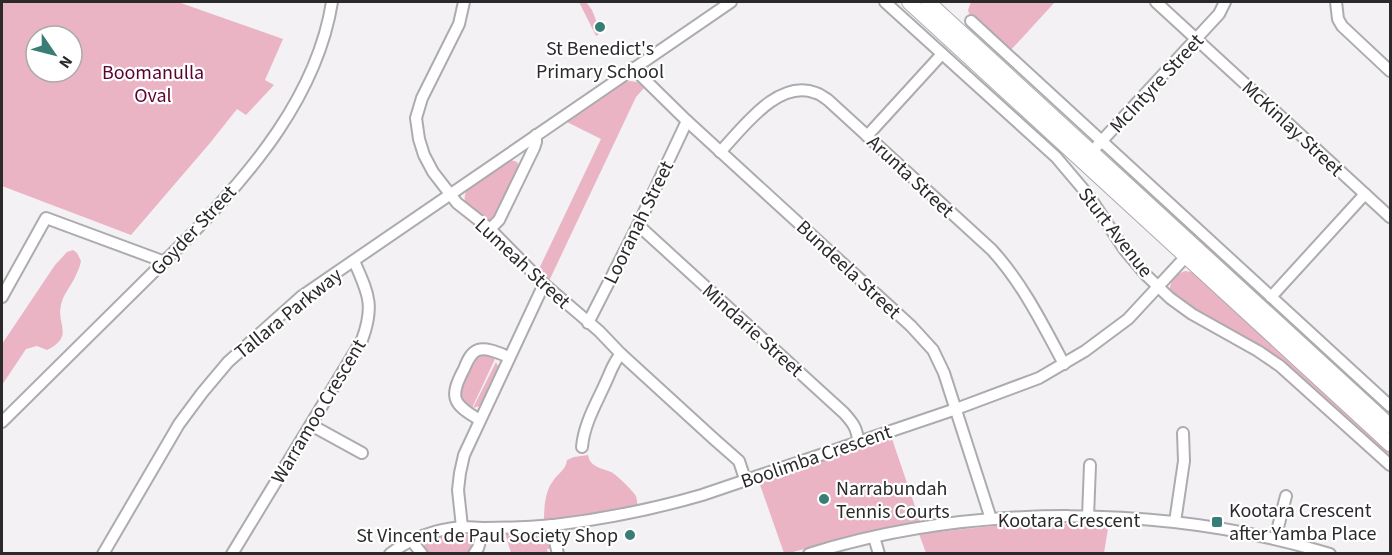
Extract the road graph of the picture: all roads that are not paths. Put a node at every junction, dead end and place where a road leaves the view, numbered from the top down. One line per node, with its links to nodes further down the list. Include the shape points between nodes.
1 (332, 2): 29 (street, Goyder Street, via 321,47 288,117 216,210)
2 (464, 2): 22 (street, Lumeah Street, via 459,24 416,118 424,155)
3 (731, 2): 13 (street, Tallara Parkway)
4 (885, 2): 12 (street, Sturt Avenue)
5 (909, 2): 19 (main road, Sturt Avenue)
6 (928, 2): 19 (main road, Sturt Avenue)
7 (1156, 2): 11 (street, McKinlay Street)
8 (1225, 2): 11 (street, McIntyre Street)
9 (1336, 2): 14 (street, via 1342,26)
10 (970, 21): 19 (street, Sturt Avenue)
11 (1196, 39): 19 (street, McIntyre Street); 23 (street, McKinlay Street)
12 (942, 54): 17 (street); 31 (street, Sturt Avenue, via 1056,157 1089,196 1124,249)
13 (633, 69): 15 (street, Bundeela Street); 16 (street, Tallara Parkway)
14 (1390, 71)
15 (687, 121): 18 (street, Bundeela Street); 25 (street, Looranah Street)
16 (536, 135): 20 (street, Tallara Parkway); 21 (street)
17 (867, 136): 18 (street, Arunta Street, via 828,100 800,90 783,94 766,105); 37 (street, Arunta Street, via 1007,267)
18 (720, 152): 39 (street, Bundeela Street, via 911,326 933,350)
19 (1092, 152): 27 (main road, Sturt Avenue); 33 (street, Sturt Avenue)
20 (509, 154): 21 (street); 22 (street, Tallara Parkway)
21 (524, 167): 26 (street)
22 (450, 194): 26 (street, Lumeah Street); 28 (street, Tallara Parkway)
23 (1365, 194): 24 (street, McKinlay Street); 33 (street)
24 (1390, 218)
25 (638, 225): 34 (street, Looranah Street); 45 (street, Mindarie Street, via 844,413 854,423)
26 (490, 230): 30 (street, Lumeah Street)
27 (1191, 252): 31 (street, Boolimba Crescent); 43 (main road, Sturt Avenue); 46 (main road, Sturt Avenue)
28 (354, 261): 42 (street, Warramoo Crescent, via 366,291 368,324); 62 (street, Tallara Parkway, via 302,296 228,362 179,424)
29 (165, 262): 32 (street, via 46,218); 41 (street, Goyder Street)
30 (544, 284): 34 (street, Lumeah Street); 36 (street)
31 (1159, 287): 37 (street, Boolimba Crescent, via 1128,319); 50 (street, Sturt Avenue, via 1192,314 1280,366)
32 (2, 297)
33 (1271, 297): 38 (street, Sturt Avenue)
34 (588, 323): 35 (street, Lumeah Street)
35 (621, 354): 47 (street, via 587,422); 51 (street, Lumeah Street, via 739,461)
36 (509, 357): 40 (street); 40 (street, via 478,350 456,384 456,401)
37 (1064, 364): 39 (street, Boolimba Crescent, via 1040,378)
38 (1390, 406)
39 (956, 409): 45 (street, Boolimba Crescent); 54 (street, Bundeela Street)
40 (480, 420): 57 (street, via 460,473)
41 (2, 422)
42 (311, 425): 48 (street); 63 (street, Warramoo Crescent)
43 (1390, 426)
44 (1183, 433): 55 (street, via 1184,461)
45 (858, 441): 51 (street, Boolimba Crescent)
46 (1390, 444)
47 (582, 447)
48 (362, 453)
49 (1090, 465): 53 (street)
50 (1390, 465)
51 (746, 479): 56 (street, Boolimba Crescent, via 660,507)
52 (1286, 496): 60 (street)
53 (1088, 517): 54 (street, Kootara Crescent); 55 (street, Kootara Crescent)
54 (992, 519): 59 (street, Kootara Crescent)
55 (1175, 522): 60 (street, Kootara Crescent)
56 (551, 525): 58 (street, Boolimba Crescent); 67 (street)
57 (462, 527): 58 (street, Boolimba Crescent); 61 (street, Boolimba Crescent)
58 (484, 528): 66 (street)
59 (874, 537): 68 (street, Kootara Crescent); 69 (street)
60 (1275, 539): 70 (street, Kootara Crescent)
61 (411, 540): 64 (street, Boolimba Crescent); 65 (street)
62 (108, 552)
63 (232, 554)
64 (390, 554)
65 (422, 554)
66 (474, 554)
67 (558, 554)
68 (809, 554)
69 (879, 554)
70 (1330, 554)

